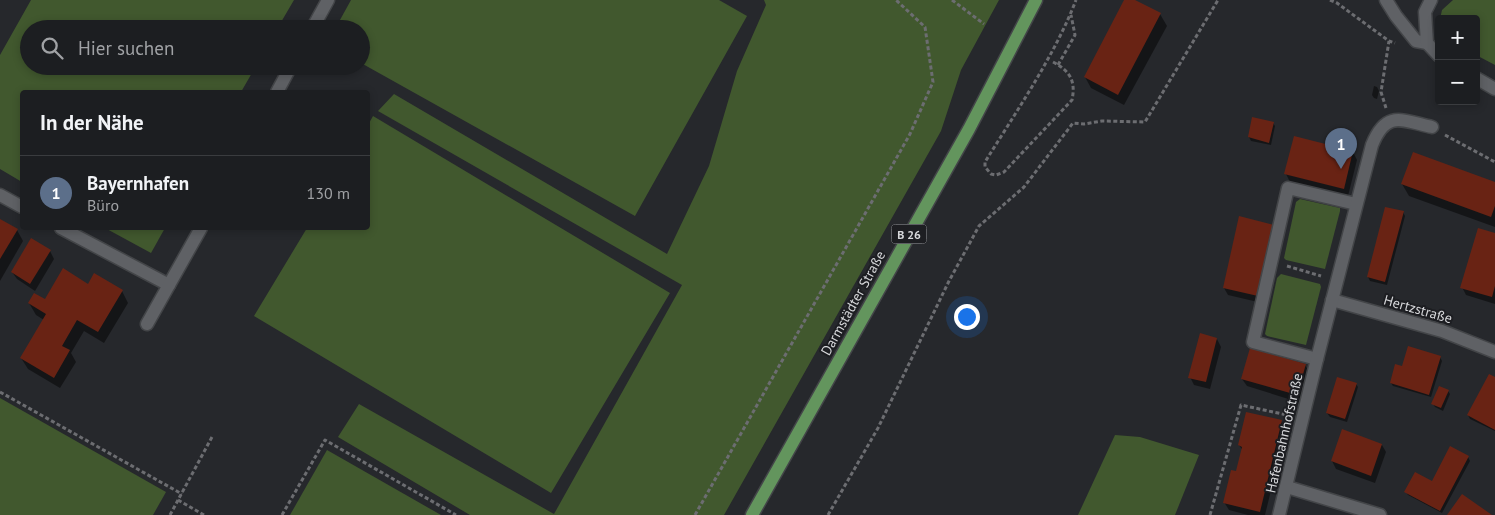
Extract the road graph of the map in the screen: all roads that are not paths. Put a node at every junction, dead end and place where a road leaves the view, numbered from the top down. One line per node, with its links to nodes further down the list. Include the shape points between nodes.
1 (328, 0): 5 (street)
2 (1036, 0): 24 (main road, Darmstädter Straße / B 26, via 969,129)
3 (1386, 0): 6 (street, via 1416,40)
4 (1431, 0): 6 (street, via 1425,12)
5 (317, 20)
6 (1427, 43): 7 (street)
7 (1435, 52)
8 (286, 75): 11 (street)
9 (1480, 80): 10 (street)
10 (1495, 89)
11 (278, 90)
12 (1432, 127): 14 (street, Hafenbahnhofstraße, via 1402,120 1390,120 1383,125 1372,145)
13 (0, 195): 15 (street)
14 (1356, 204): 19 (street, Hafenbahnhofstraße); 22 (street, Hafenbahnhofstraße, via 1288,188 1253,342)
15 (20, 206)
16 (66, 230): 18 (street)
17 (200, 230): 18 (street)
18 (169, 284): 20 (street)
19 (1332, 300): 21 (street, Hertzstraße, via 1442,331); 22 (street, Hafenbahnhofstraße)
20 (147, 324)
21 (1495, 352)
22 (1317, 359): 23 (street, Hafenbahnhofstraße)
23 (1287, 487): 25 (street, Hafenbahnhofstraße); 26 (street)
24 (752, 515)
25 (1280, 515)
26 (1380, 515)

